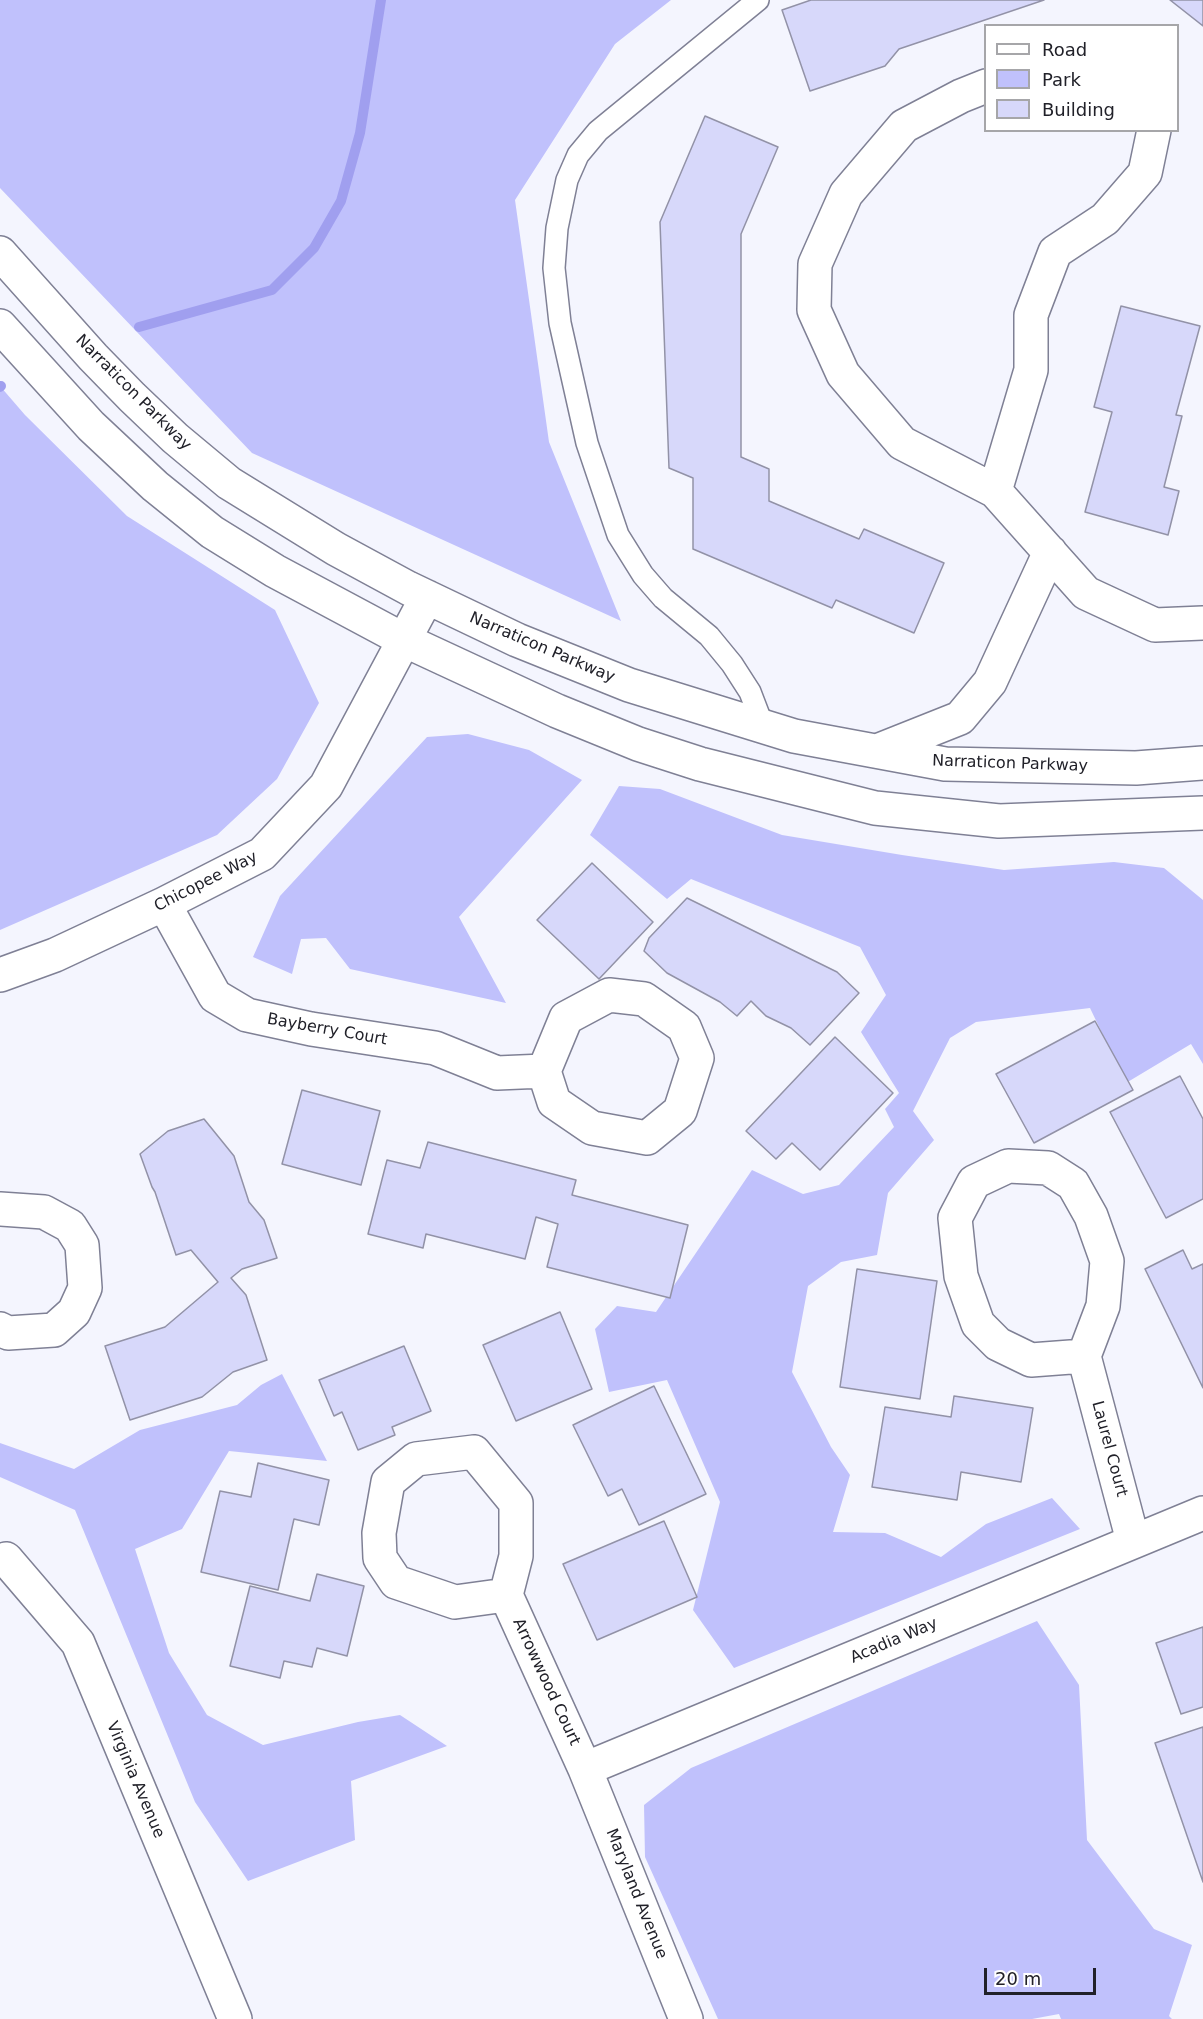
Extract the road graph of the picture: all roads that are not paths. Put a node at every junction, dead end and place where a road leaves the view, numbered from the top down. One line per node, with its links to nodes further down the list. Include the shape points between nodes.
1 (758, 0): 11 (lane, via 598,131 578,155 567,180 554,268 560,323 587,443 618,535 663,598 709,636 732,664 750,692)
2 (984, 87): 6 (street, via 904,126 846,194 815,264 814,310 843,374 902,443)
3 (1154, 132): 6 (street, via 1145,173 1105,219 1055,252 1031,315 1031,370)
4 (0, 253): 8 (street, Narraticon Parkway, via 132,397 229,483 336,549)
5 (0, 326): 10 (street, via 91,426 212,532 275,571)
6 (994, 491): 7 (street)
7 (1050, 552): 9 (street, via 1086,593 1155,625); 12 (street, via 990,682 960,718)
8 (427, 597): 10 (street, Chicopee Way); 11 (street, Narraticon Parkway, via 517,640 629,685)
9 (1203, 623)
10 (404, 640): 14 (street, via 638,744 700,764 876,808 999,821); 15 (street, Chicopee Way, via 326,786 262,854)
11 (763, 726): 12 (street, Narraticon Parkway, via 794,736)
12 (877, 751): 13 (street, Narraticon Parkway, via 945,764 1136,768)
13 (1203, 763)
14 (1203, 813)
15 (164, 904): 16 (street, Chicopee Way, via 55,955); 17 (street, Bayberry Court, via 215,996 247,1015 435,1048 497,1073)
16 (0, 975)
17 (544, 1071): 17 (street, via 554,1102 592,1128 647,1138 680,1111 697,1058 684,1027 644,999 609,995 566,1018)
18 (0, 1209): 19 (street, via 44,1212 69,1226 82,1245 85,1288 74,1312 54,1330 8,1333)
19 (0, 1329)
20 (1084, 1356): 20 (street, via 1103,1306 1107,1261 1090,1216 1072,1184 1048,1167 1008,1166 974,1182 955,1218 960,1276 978,1324 998,1344 1031,1360); 22 (street, Laurel Court)
21 (1203, 1513): 22 (street, Acadia Way)
22 (1133, 1541): 25 (street, Acadia Way)
23 (6, 1559): 26 (street, Virginia Avenue, via 78,1643)
24 (506, 1595): 24 (street, via 516,1556 516,1503 474,1452 416,1459 388,1482 379,1533 380,1558 396,1582 455,1602); 25 (street, Arrowwood Court)
25 (585, 1769): 27 (street, Maryland Avenue)
26 (235, 2019)
27 (686, 2019)

